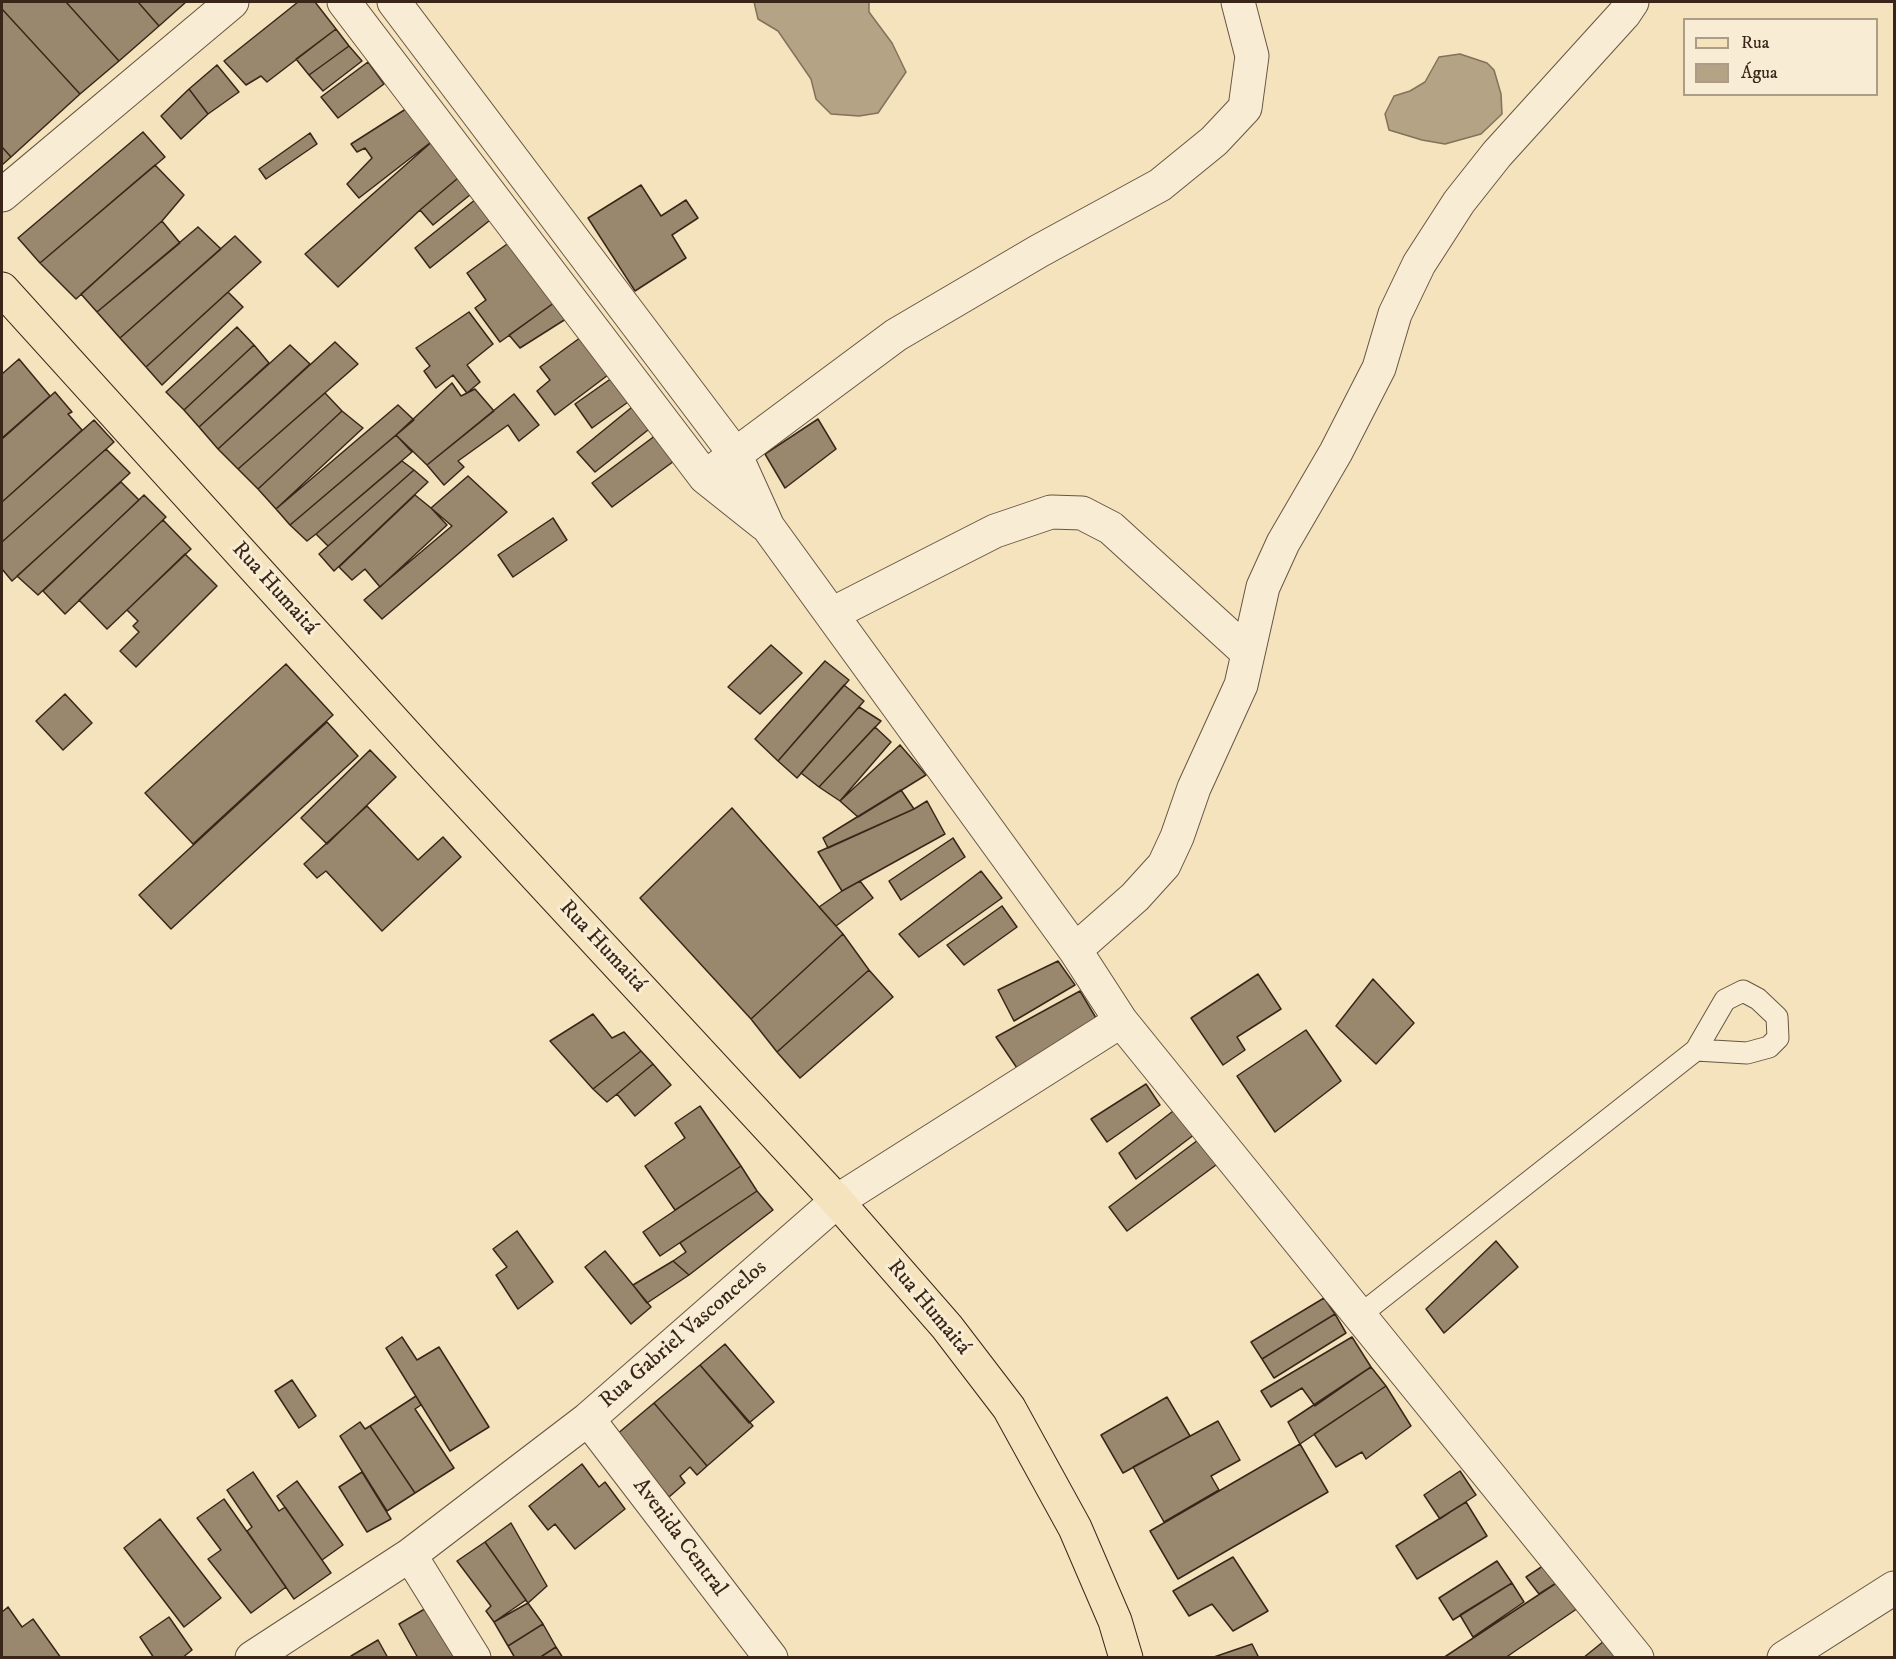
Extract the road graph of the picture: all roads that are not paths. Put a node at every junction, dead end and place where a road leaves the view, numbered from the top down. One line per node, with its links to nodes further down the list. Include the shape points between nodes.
1 (232, 2): 7 (street)
2 (344, 2): 8 (street)
3 (394, 2): 6 (street)
4 (1238, 2): 10 (street, via 1252,56 1245,108 1214,141 1160,185 896,335)
5 (1632, 2): 14 (street, via 1497,154 1459,202 1419,264 1395,314 1379,368 1336,452 1282,543 1263,587)
6 (537, 190): 8 (street); 10 (street)
7 (2, 195)
8 (506, 214): 11 (street)
9 (2, 288): 18 (main road, Rua Humaitá, via 426,757)
10 (735, 454): 11 (street); 12 (street)
11 (705, 477): 12 (street)
12 (768, 527): 13 (street)
13 (832, 614): 14 (street, via 995,531 1051,512 1082,513 1111,528); 15 (street)
14 (1248, 653): 15 (street, via 1241,685 1164,866)
15 (1075, 950): 16 (street)
16 (1122, 1021): 18 (street, Rua Gabriel Vasconcelos); 19 (street)
17 (1696, 1050): 19 (lane)
18 (837, 1201): 20 (street, Rua Gabriel Vasconcelos); 26 (main road, Rua Humaitá, via 947,1327 1009,1408 1075,1528 1115,1621)
19 (1360, 1315): 27 (street)
20 (588, 1419): 21 (street, Rua Gabriel Vasconcelos); 25 (street, Avenida Central)
21 (410, 1556): 23 (street, Rua Gabriel Vasconcelos); 24 (street)
22 (1894, 1588): 28 (street)
23 (252, 1658)
24 (474, 1658)
25 (771, 1658)
26 (1126, 1658)
27 (1637, 1658)
28 (1784, 1658)

